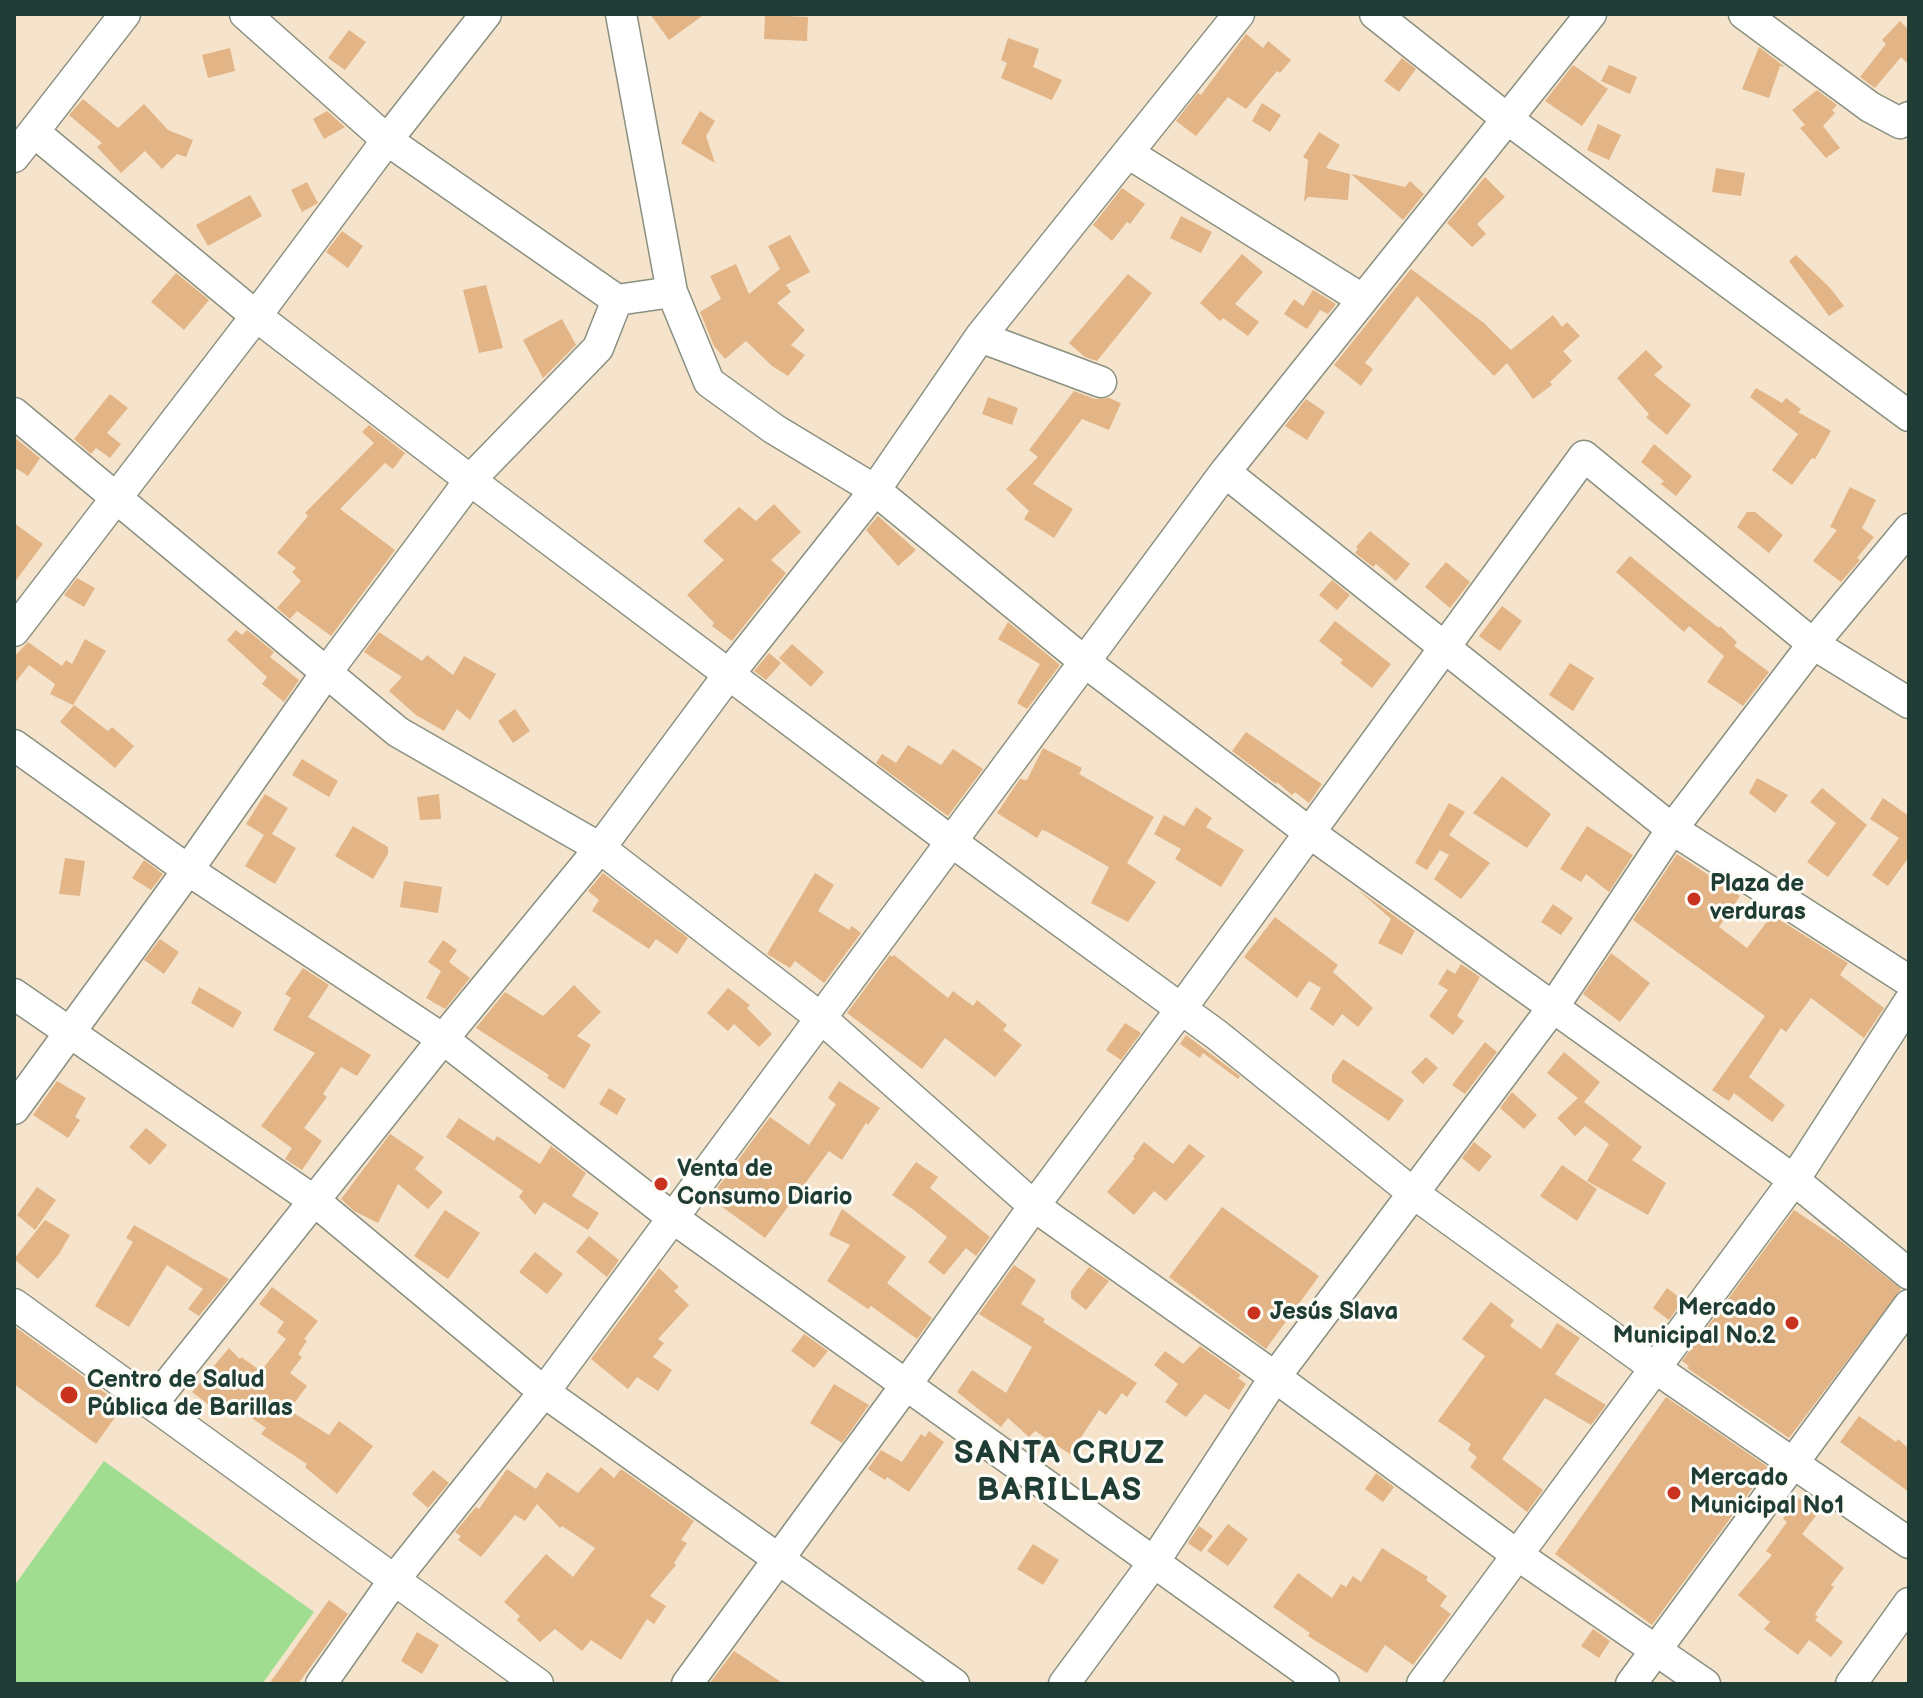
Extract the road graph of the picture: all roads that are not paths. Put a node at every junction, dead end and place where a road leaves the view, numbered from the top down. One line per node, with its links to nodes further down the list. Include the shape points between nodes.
1 (125, 14): 11 (street)
2 (245, 14): 12 (street)
3 (486, 14): 12 (street)
4 (1239, 14): 13 (street)
5 (1375, 14): 10 (street)
6 (1591, 14): 10 (street)
7 (1744, 14): 9 (street, via 1870,107 1900,123)
8 (620, 15): 15 (street)
9 (1909, 117)
10 (1506, 118): 16 (street); 22 (street)
11 (34, 132): 14 (street); 18 (street)
12 (387, 140): 17 (street); 18 (street)
13 (1128, 153): 16 (street); 19 (street)
14 (14, 157)
15 (672, 292): 17 (street); 25 (street, via 709,382)
16 (1362, 299): 23 (street)
17 (617, 300): 24 (street, via 598,348)
18 (256, 316): 24 (street); 26 (street)
19 (980, 337): 20 (street); 25 (street)
20 (1101, 382)
21 (14, 413): 26 (street)
22 (1909, 416)
23 (1225, 472): 30 (street); 31 (street)
24 (470, 480): 32 (street); 33 (street)
25 (875, 490): 31 (street); 33 (street)
26 (116, 497): 28 (street); 32 (street)
27 (1909, 529): 29 (street)
28 (14, 631)
29 (1813, 644): 30 (street, via 1584,456); 34 (street); 36 (street)
30 (1446, 646): 36 (street); 37 (street)
31 (1085, 662): 37 (street); 38 (street)
32 (326, 673): 39 (street, via 398,732); 40 (street)
33 (729, 674): 38 (street); 39 (street)
34 (1909, 703)
35 (14, 745): 40 (street)
36 (1672, 829): 41 (street); 44 (street)
37 (1310, 833): 44 (street); 45 (street)
38 (952, 842): 45 (street); 46 (street)
39 (600, 848): 46 (street); 48 (street)
40 (188, 870): 47 (street); 48 (street)
41 (1909, 981)
42 (14, 994): 47 (street)
43 (1909, 1002): 50 (street)
44 (1554, 1006): 50 (street); 51 (street)
45 (1181, 1009): 51 (street); 53 (street)
46 (821, 1018): 53 (street); 54 (street)
47 (68, 1032): 49 (street); 52 (street)
48 (443, 1039): 52 (street); 54 (street)
49 (14, 1109)
50 (1794, 1180): 55 (street); 58 (street)
51 (1413, 1193): 58 (street); 59 (street)
52 (316, 1202): 61 (street); 62 (street)
53 (1034, 1206): 59 (street); 60 (street)
54 (673, 1218): 60 (street); 61 (street)
55 (1909, 1274)
56 (1909, 1305): 63 (street)
57 (20, 1319): 62 (street)
58 (1655, 1368): 63 (street); 65 (street)
59 (1275, 1377): 65 (street); 67 (street)
60 (906, 1385): 66 (street); 67 (street)
61 (544, 1392): 66 (street); 68 (street)
62 (152, 1404): 68 (street)
63 (1793, 1464): 64 (street); 70 (street)
64 (1909, 1543)
65 (1516, 1554): 70 (street); 77 (street)
66 (779, 1560): 73 (street); 74 (street)
67 (1154, 1562): 75 (street); 76 (street)
68 (394, 1580): 71 (street); 72 (street)
69 (1909, 1603): 80 (street)
70 (1656, 1651): 78 (street); 79 (street)
71 (321, 1684)
72 (538, 1684)
73 (687, 1684)
74 (954, 1684)
75 (1064, 1684)
76 (1324, 1684)
77 (1422, 1684)
78 (1631, 1684)
79 (1705, 1684)
80 (1851, 1684)

